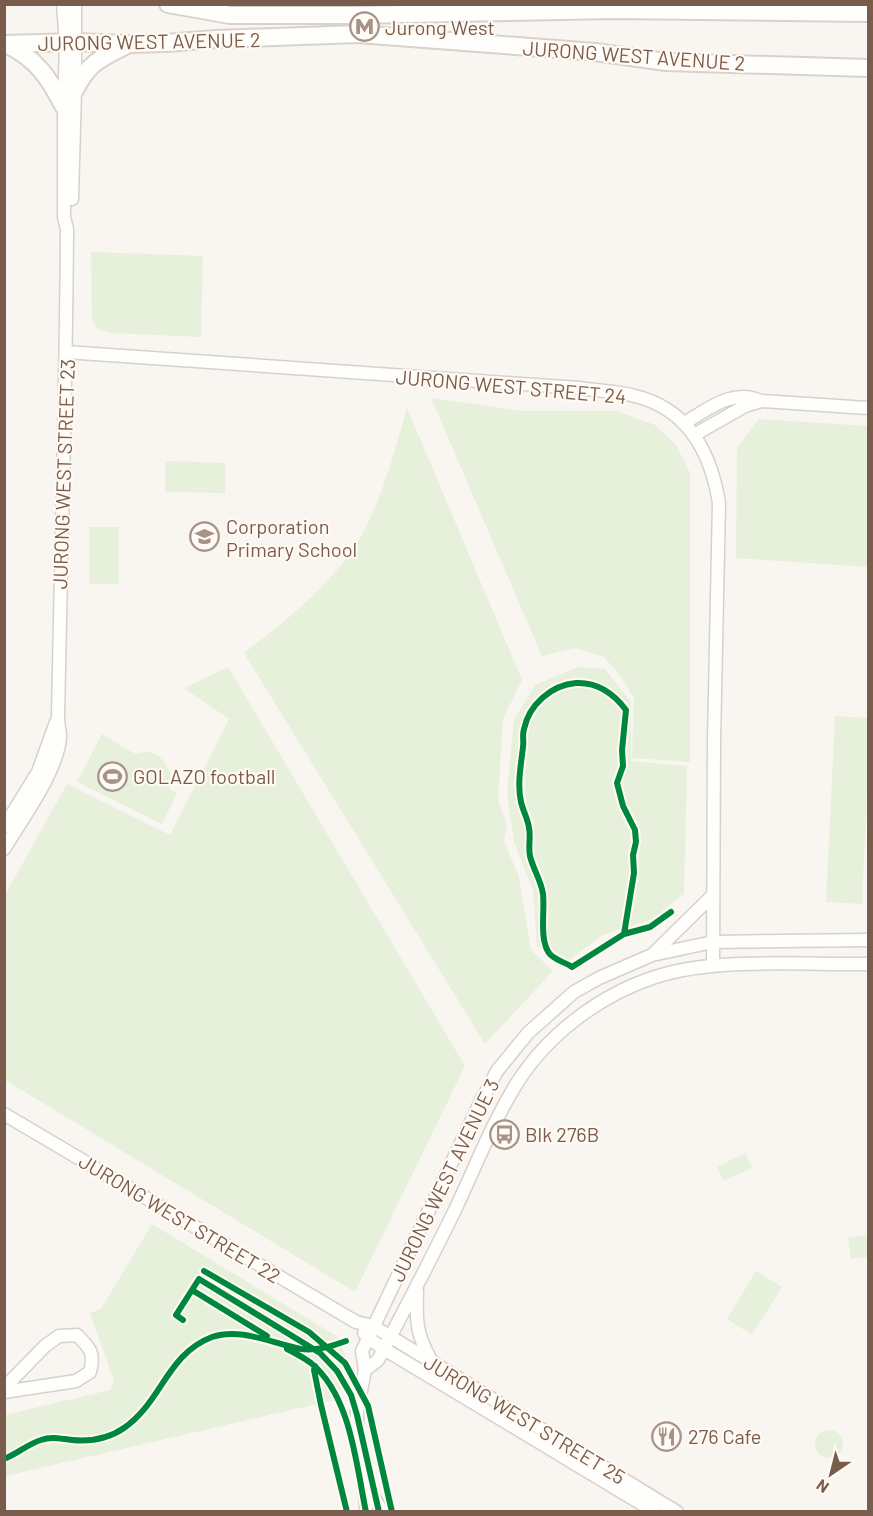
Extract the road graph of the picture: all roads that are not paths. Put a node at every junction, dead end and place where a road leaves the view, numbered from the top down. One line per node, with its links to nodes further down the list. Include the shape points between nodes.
1 (63, 4): 5 (street, JURONG WEST STREET 23)
2 (75, 4): 5 (street, JURONG WEST STREET 23)
3 (168, 4): 4 (main road, JURONG WEST AVENUE 2, via 230,15 614,10)
4 (868, 13)
5 (70, 42): 6 (main road, JURONG WEST AVENUE 2); 7 (main road, JURONG WEST AVENUE 2); 9 (street, JURONG WEST STREET 23); 10 (street, JURONG WEST STREET 23)
6 (5, 44): 10 (main road, via 39,66)
7 (127, 44): 8 (main road, JURONG WEST AVENUE 2, via 358,34 595,52 666,62); 9 (main road, via 90,66)
8 (868, 68)
9 (75, 90): 11 (street, JURONG WEST STREET 23, via 72,216)
10 (63, 108): 11 (street, JURONG WEST STREET 23)
11 (67, 229): 12 (street, JURONG WEST STREET 23)
12 (66, 352): 15 (street, JURONG WEST STREET 24, via 579,388 634,395); 17 (street, JURONG WEST STREET 23)
13 (761, 401): 14 (street); 15 (street, via 750,396 731,398); 16 (street)
14 (868, 408)
15 (684, 423): 16 (street, JURONG WEST STREET 24)
16 (694, 435): 20 (street, JURONG WEST STREET 24, via 712,470 719,503)
17 (58, 718): 18 (street, JURONG WEST STREET 23, via 38,772); 19 (street, JURONG WEST STREET 23, via 60,736 48,775)
18 (4, 827)
19 (4, 849)
20 (713, 895): 22 (street, JURONG WEST STREET 24); 23 (street)
21 (868, 940): 22 (street, JURONG WEST AVENUE 3)
22 (713, 942): 23 (street, JURONG WEST AVENUE 3); 25 (street, JURONG WEST STREET 24)
23 (652, 955): 29 (street, JURONG WEST AVENUE 3, via 574,992 528,1032 497,1071)
24 (868, 964): 25 (street, JURONG WEST AVENUE 3)
25 (713, 966): 27 (street, JURONG WEST AVENUE 3, via 656,977 612,996 579,1017 546,1047 498,1117)
26 (4, 1114): 28 (street, JURONG WEST STREET 22)
27 (417, 1287): 30 (street, JURONG WEST AVENUE 3); 33 (street, via 416,1324)
28 (356, 1322): 29 (street, JURONG WEST STREET 22); 31 (street, JURONG WEST STREET 22)
29 (373, 1326): 30 (street, JURONG WEST STREET 25); 31 (street, JURONG WEST AVENUE 3)
30 (390, 1336): 32 (street, JURONG WEST AVENUE 3); 33 (street, JURONG WEST STREET 25)
31 (368, 1338): 32 (street, JURONG WEST STREET 25); 34 (street, JURONG WEST AVENUE 3, via 362,1351)
32 (384, 1349): 34 (street, JURONG WEST AVENUE 3); 40 (street, JURONG WEST STREET 25)
33 (432, 1363): 41 (street, JURONG WEST STREET 25)
34 (365, 1370): 37 (street, JURONG WEST AVENUE 3, via 357,1411 357,1447)
35 (4, 1388): 36 (street, via 59,1336 77,1335 89,1348 93,1360 90,1372 76,1381)
36 (4, 1392)
37 (365, 1482): 38 (street); 39 (street)
38 (366, 1512)
39 (382, 1512)
40 (655, 1512)
41 (677, 1512)

